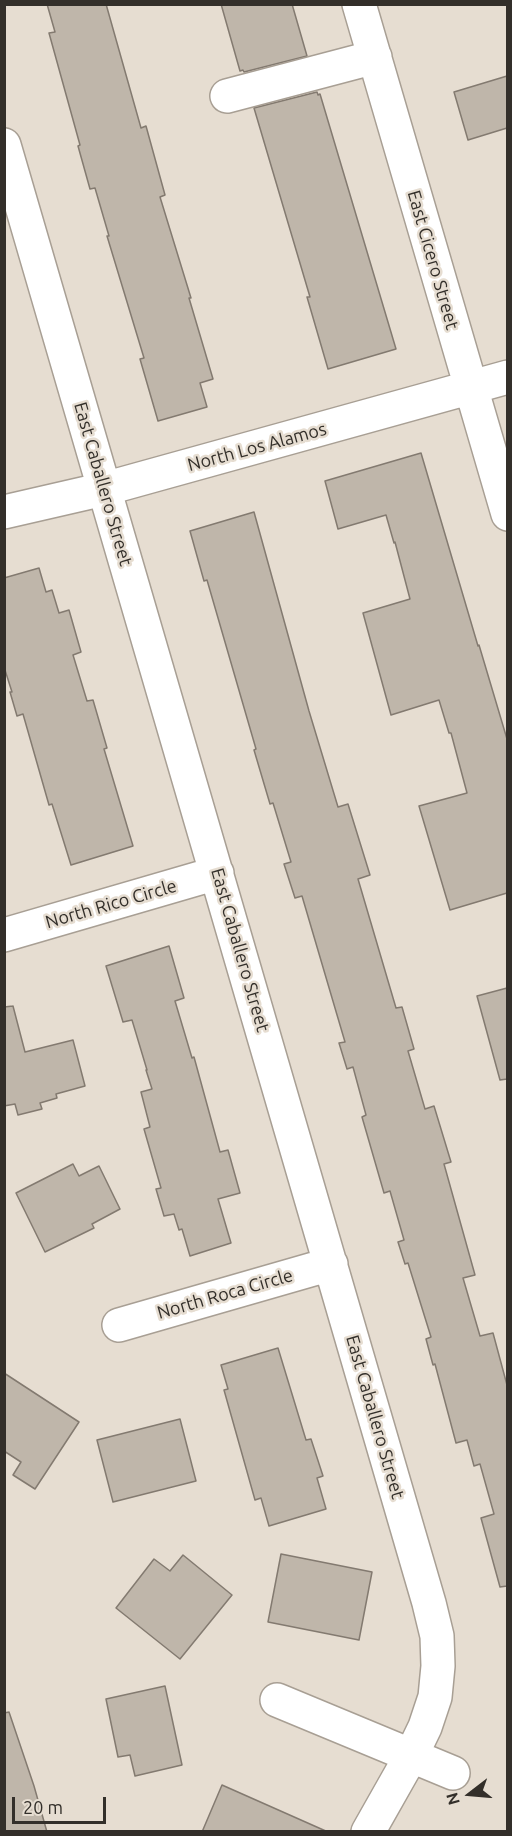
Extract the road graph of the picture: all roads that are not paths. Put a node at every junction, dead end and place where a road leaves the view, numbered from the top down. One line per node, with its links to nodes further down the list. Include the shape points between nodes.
1 (359, 4): 2 (street, East Cicero Street)
2 (375, 57): 3 (street); 6 (street, East Cicero Street)
3 (227, 96)
4 (4, 145): 7 (street, East Caballero Street)
5 (507, 377): 6 (street, North Los Alamos)
6 (470, 388): 7 (street, North Los Alamos); 9 (street, East Cicero Street)
7 (104, 489): 8 (street, North Los Alamos); 10 (street, East Caballero Street)
8 (4, 512)
9 (507, 514)
10 (217, 873): 11 (street, North Rico Circle); 12 (street, East Caballero Street)
11 (4, 934)
12 (331, 1264): 13 (street, North Roca Circle); 15 (street, East Caballero Street, via 437,1636 435,1697)
13 (119, 1325)
14 (277, 1700): 15 (street)
15 (411, 1756): 16 (street); 17 (street, East Caballero Street)
16 (453, 1773)
17 (368, 1832)

